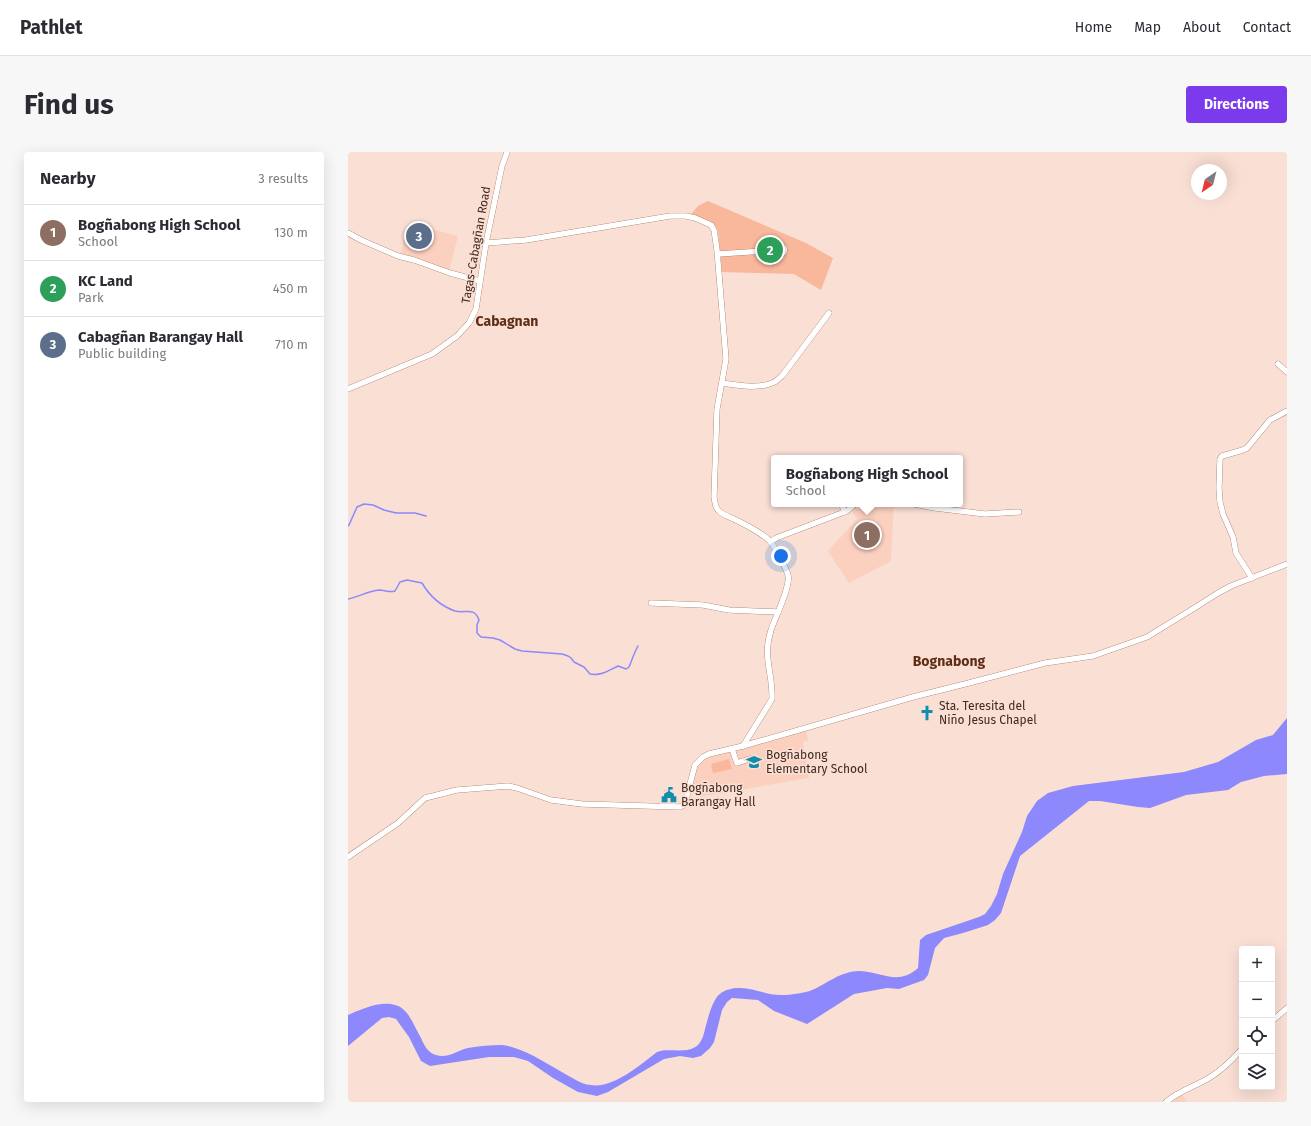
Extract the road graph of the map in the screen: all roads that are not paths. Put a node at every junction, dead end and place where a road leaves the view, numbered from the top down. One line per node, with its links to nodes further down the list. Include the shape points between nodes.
1 (507, 152): 3 (street, Tagas-Cabagñan Road)
2 (348, 233): 6 (street, via 398,256)
3 (486, 243): 5 (street, via 526,240 670,216 686,216 711,225); 6 (street, Tagas-Cabagñan Road)
4 (778, 250): 5 (street)
5 (718, 254): 10 (street, via 726,359)
6 (480, 281): 11 (street, Tagas-Cabagñan Road, via 476,309 469,323 456,336 432,354)
7 (829, 313): 10 (street, via 782,376 773,383 748,386)
8 (1278, 364): 9 (street)
9 (1287, 372)
10 (722, 383): 18 (street, via 717,409 714,497 716,506 719,512)
11 (348, 389)
12 (1287, 411): 20 (street, via 1270,420 1247,448 1222,456 1220,459 1219,488 1223,514 1233,537 1236,553)
13 (843, 507): 16 (street)
14 (852, 507): 16 (street)
15 (930, 507): 17 (street, via 985,514)
16 (844, 512): 18 (street)
17 (1019, 512)
18 (771, 542): 22 (street, via 789,576)
19 (1287, 564): 20 (street)
20 (1252, 578): 23 (street, via 1218,593 1146,637 1093,656 1045,663 913,697)
21 (651, 603): 22 (street)
22 (778, 612): 23 (street, via 767,645 772,699)
23 (743, 746): 24 (street)
24 (732, 749): 25 (street, via 737,763); 26 (street, via 709,754 698,761 693,770 684,805 680,808 582,804 551,800 508,786 457,790 425,798 398,823)
25 (752, 758)
26 (348, 857)
27 (1287, 1008): 28 (street)
28 (1275, 1018)
29 (1239, 1052): 30 (street, via 1212,1076)
30 (1166, 1102)

